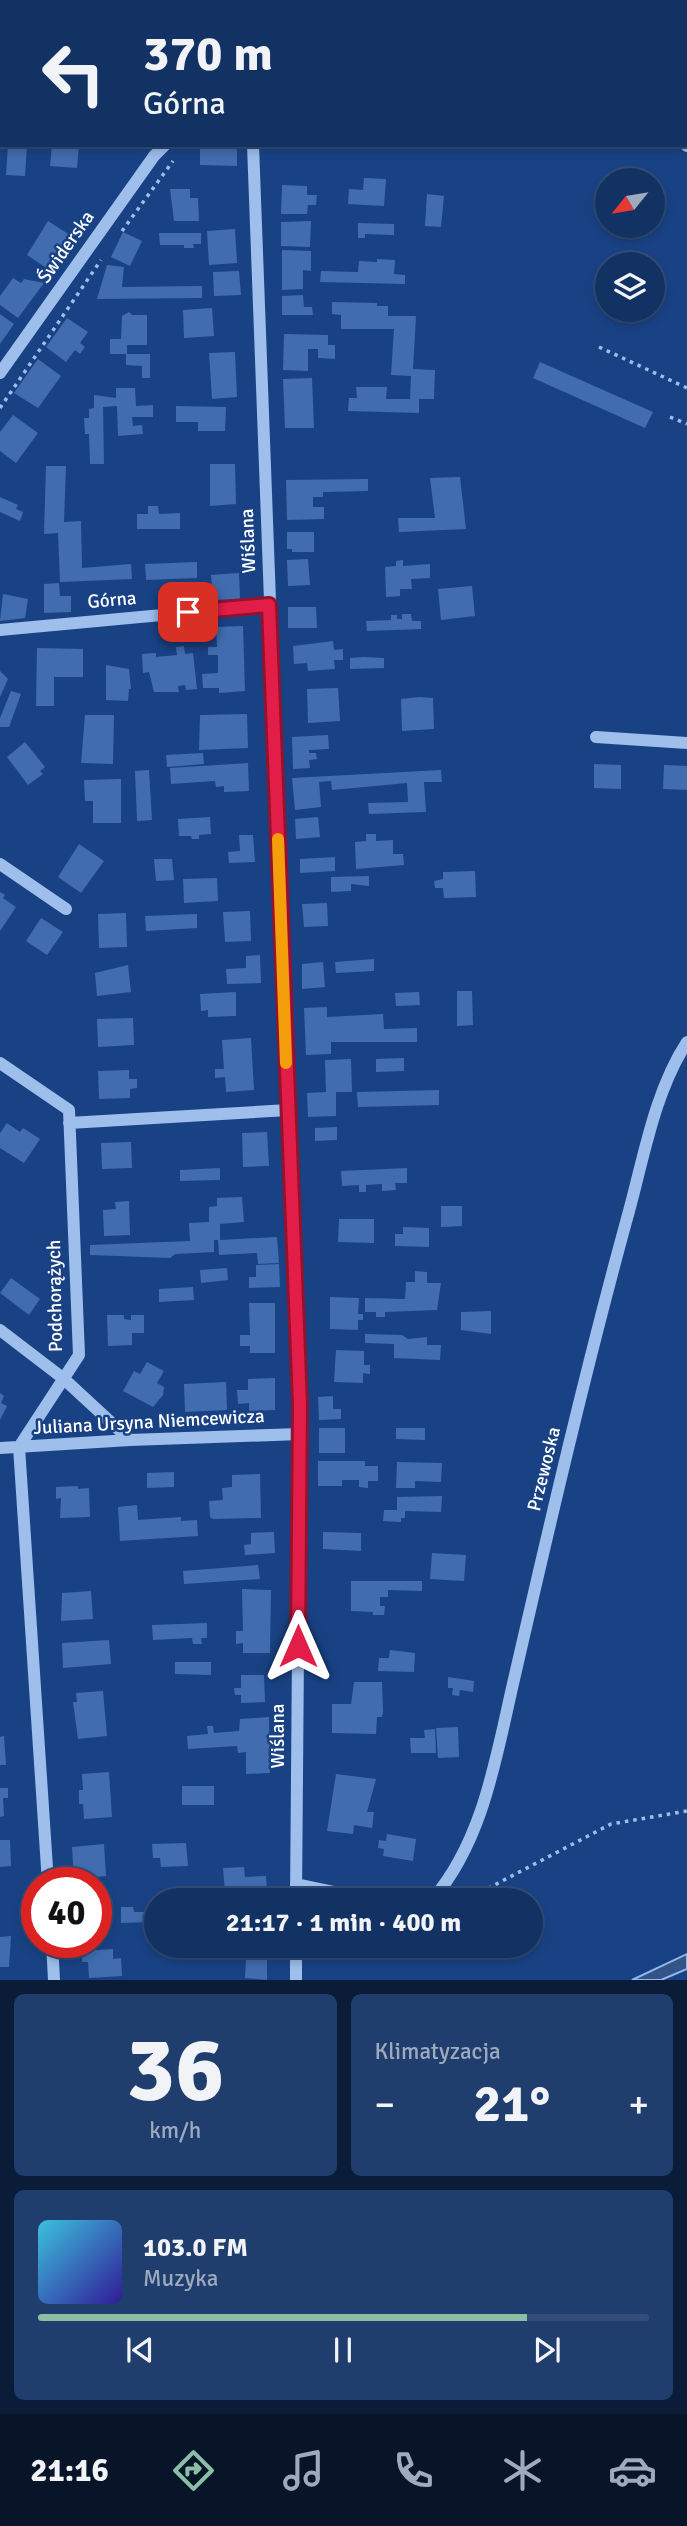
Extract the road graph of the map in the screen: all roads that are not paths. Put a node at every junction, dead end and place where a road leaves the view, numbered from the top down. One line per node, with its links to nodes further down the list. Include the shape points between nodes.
1 (253, 147): 4 (street, Wiślana)
2 (160, 149): 3 (street, Świderska)
3 (0, 373)
4 (269, 605): 5 (street, Górna); 12 (street, Wiślana)
5 (0, 630)
6 (596, 737): 7 (street)
7 (687, 743)
8 (0, 864): 9 (street)
9 (66, 909)
10 (687, 1042): 24 (street, Przewoska, via 657,1110 607,1292 489,1791 453,1873)
11 (0, 1063): 13 (street, via 69,1110)
12 (288, 1110): 13 (street); 16 (street, Wiślana)
13 (69, 1123): 15 (street, Podchorążych, via 79,1355)
14 (0, 1330): 15 (street)
15 (64, 1379): 17 (street); 18 (street, Podchorążych)
16 (300, 1434): 17 (street, Juliana Ursyna Niemcewicza); 21 (street, Wiślana)
17 (130, 1440): 18 (street, Juliana Ursyna Niemcewicza)
18 (19, 1447): 19 (street, Juliana Ursyna Niemcewicza); 20 (street)
19 (0, 1448)
20 (47, 1867)
21 (296, 1884): 22 (street, Wiślana); 23 (street)
22 (296, 1888)
23 (315, 1888)
24 (441, 1888)
25 (53, 1958): 27 (street)
26 (296, 1958): 28 (street)
27 (54, 1980)
28 (296, 1980)

